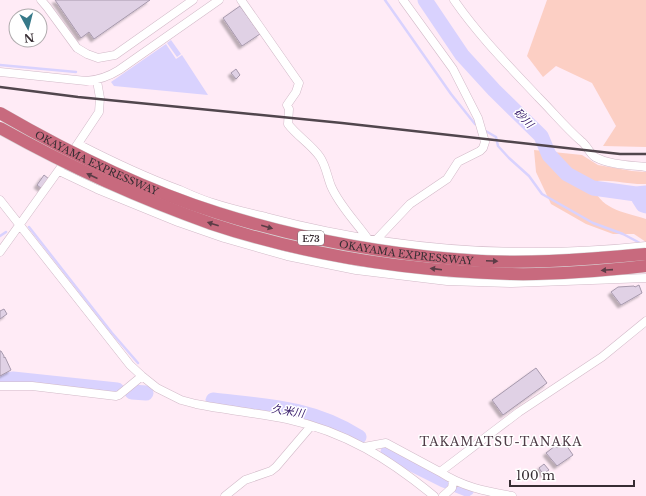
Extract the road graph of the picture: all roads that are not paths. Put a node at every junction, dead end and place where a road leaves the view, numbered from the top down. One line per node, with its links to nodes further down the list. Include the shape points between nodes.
1 (41, 0): 2 (street, via 77,48 98,58 114,55)
2 (193, 0)
3 (219, 0): 8 (street, via 119,70)
4 (241, 0): 16 (street, via 299,83 287,105 288,124 313,148 324,163 331,186 340,202)
5 (403, 0): 16 (street, via 453,69 478,118 485,142 480,151 458,162 447,179 410,204)
6 (454, 0): 12 (street, via 502,60 590,152 604,160)
7 (0, 72): 8 (street)
8 (97, 80): 11 (street, via 99,112)
9 (0, 113): 19 (highway, OKAYAMA EXPRESSWAY / E73, one-way to 19, bridge, via 92,162 159,191 225,215 329,242 395,253 469,260 563,261)
10 (0, 128): 20 (highway, OKAYAMA EXPRESSWAY / E73, one-way to 10, bridge, via 564,273 513,274 454,271 327,254 213,224 155,203 88,174)
11 (78, 144): 13 (street); 16 (street, via 115,163 213,203 330,233)
12 (646, 167)
13 (59, 171): 15 (street); 21 (street, via 178,222 224,238 287,256 356,270 447,281 512,283)
14 (0, 200): 15 (street)
15 (20, 224): 18 (street); 23 (street, via 118,351)
16 (372, 240): 17 (street, via 433,248 525,253)
17 (646, 246)
18 (0, 252)
19 (646, 254)
20 (646, 266)
21 (646, 278)
22 (646, 321): 27 (street, via 602,357 520,412)
23 (142, 376): 24 (street, via 116,396 32,386); 25 (street, via 157,388 181,400 287,419)
24 (0, 386)
25 (311, 426): 26 (street); 29 (street, via 276,467 245,480)
26 (364, 447): 27 (street, via 386,443); 30 (street, via 392,463)
27 (440, 472): 28 (street)
28 (453, 484): 31 (street); 32 (street)
29 (225, 496)
30 (434, 496)
31 (443, 496)
32 (512, 496)

